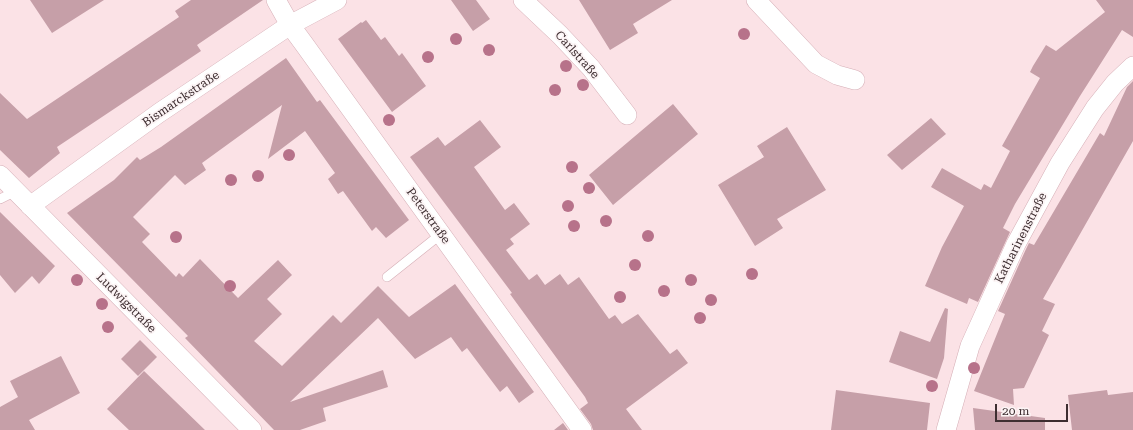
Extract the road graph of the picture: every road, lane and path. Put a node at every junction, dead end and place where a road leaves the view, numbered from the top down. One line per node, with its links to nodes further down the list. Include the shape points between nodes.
1 (276, 0): 5 (street, Peterstraße)
2 (337, 0): 5 (street, Bismarckstraße)
3 (523, 0): 8 (street, Carlstraße, via 591,68)
4 (756, 0): 7 (street, via 816,64 837,75)
5 (290, 25): 11 (street, Bismarckstraße, via 159,113); 12 (street, Peterstraße)
6 (1133, 66): 16 (street, Katharinenstraße, via 1095,108 1060,163 1016,244 970,346)
7 (855, 80)
8 (626, 115)
9 (0, 175): 10 (street, Ludwigstraße)
10 (8, 195): 11 (street, Ludwigstraße)
11 (30, 206): 14 (street, Ludwigstraße)
12 (441, 234): 13 (lane); 15 (street, Peterstraße)
13 (387, 277)
14 (252, 430)
15 (582, 430)
16 (946, 430)

